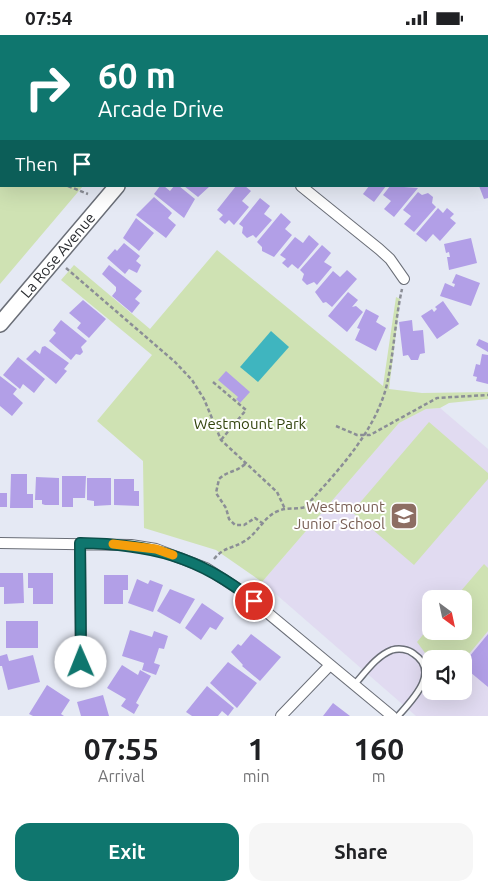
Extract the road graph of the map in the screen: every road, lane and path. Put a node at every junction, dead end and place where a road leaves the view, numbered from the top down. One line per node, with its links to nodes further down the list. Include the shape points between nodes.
1 (70, 187): 4 (path)
2 (116, 187): 7 (street, La Rose Avenue)
3 (302, 187): 6 (street, via 379,249)
4 (88, 194)
5 (64, 266): 12 (path, via 156,344 186,374 204,399)
6 (404, 279): 11 (path, via 387,385 370,426)
7 (0, 324)
8 (213, 382): 12 (path, via 246,410)
9 (488, 395): 11 (path, via 437,398 370,435)
10 (336, 426): 11 (path)
11 (362, 436): 14 (path, via 305,507)
12 (221, 440): 13 (path)
13 (246, 464): 14 (path, via 277,493); 15 (path, via 219,479 216,493 235,525 244,525 255,518)
14 (285, 509): 15 (path)
15 (262, 523): 18 (path, via 243,542 225,549)
16 (0, 543): 17 (street)
17 (80, 543): 18 (street, via 156,549); 19 (street)
18 (206, 568): 20 (street, via 240,590)
19 (81, 662)
20 (330, 665): 21 (street); 22 (street)
21 (354, 685): 23 (street); 24 (lane, via 385,654 400,649 412,652 422,663 424,681)
22 (281, 716)
23 (392, 716)
24 (398, 716)

